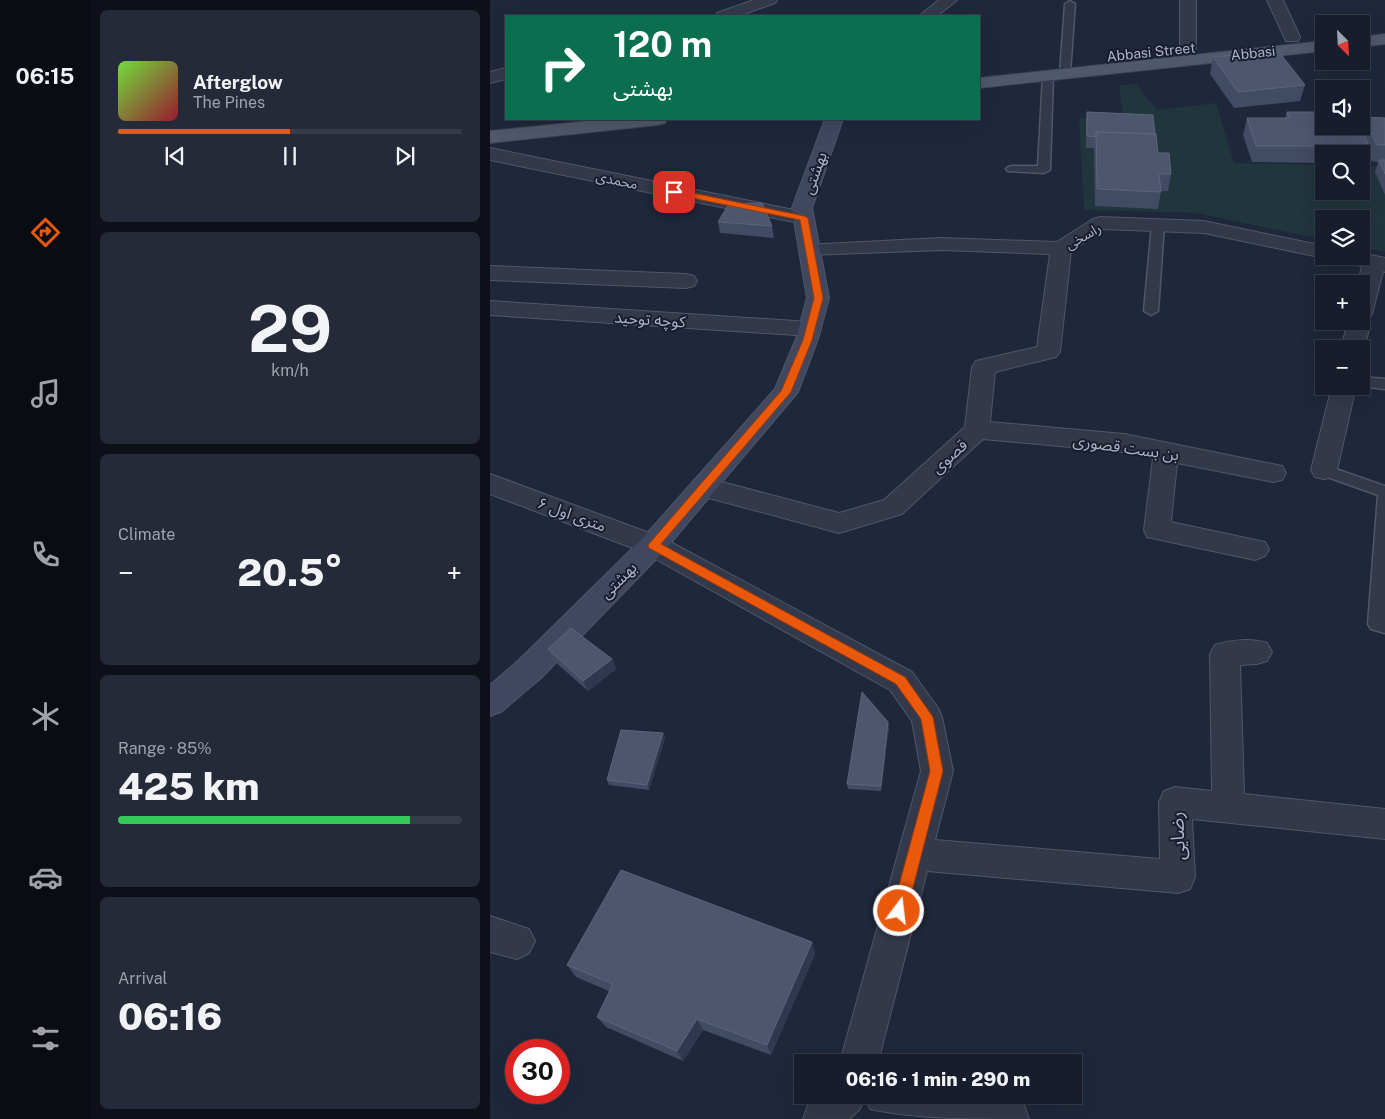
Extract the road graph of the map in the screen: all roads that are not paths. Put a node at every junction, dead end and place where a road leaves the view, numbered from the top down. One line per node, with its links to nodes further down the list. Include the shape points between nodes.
1 (769, 0): 6 (street)
2 (950, 0): 7 (street)
3 (1188, 0): 15 (street)
4 (1275, 0): 11 (street)
5 (1070, 4): 17 (lane)
6 (726, 15)
7 (928, 15)
8 (1385, 28): 9 (main road)
9 (1370, 29)
10 (1315, 35): 11 (main road, Abbasi Street)
11 (1292, 37): 15 (main road, Abbasi Street)
12 (1385, 39): 13 (main road)
13 (1370, 41)
14 (1315, 47): 15 (main road, Abbasi)
15 (1189, 54): 17 (main road, Abbasi)
16 (980, 69): 17 (main road)
17 (1060, 70): 20 (main road); 27 (lane, via 1044,170)
18 (505, 73): 19 (street)
19 (490, 78)
20 (980, 83)
21 (505, 119): 22 (main road)
22 (490, 120)
23 (649, 120): 25 (main road)
24 (834, 120): 28 (main road, بهشتی, via 802,208)
25 (490, 137)
26 (490, 154): 28 (street, محمدی)
27 (1012, 169)
28 (804, 218): 31 (main road, بهشتی)
29 (1158, 225): 30 (street, راسخی, via 1100,223); 32 (street, راسخی, via 1204,227); 38 (lane)
30 (1061, 248): 31 (street, راسخی, via 941,244); 43 (street, قصوی, via 1048,352 984,367)
31 (810, 249): 39 (main road, بهشتی, via 818,298)
32 (1315, 250)
33 (1379, 263): 36 (street)
34 (490, 273): 35 (street)
35 (686, 281)
36 (1370, 288)
37 (490, 308): 39 (street, کوچه توحید)
38 (1151, 311)
39 (810, 329): 48 (main road, بهشتی, via 786,392)
40 (1370, 383): 41 (lane)
41 (1385, 384)
42 (1342, 395): 45 (street)
43 (977, 430): 44 (street, بن بست قصوری, via 1124,443); 48 (street, قصوی, via 893,507 839,523)
44 (1166, 452): 46 (street, بن بست قصوری); 52 (street, via 1157,530)
45 (1324, 470): 49 (lane)
46 (1273, 473)
47 (490, 484): 51 (street, ۶ متری اول)
48 (704, 487): 51 (main road, بهشتی)
49 (1385, 492)
50 (1385, 496): 53 (lane, via 1377,624)
51 (653, 545): 55 (main road, بهشتی, via 530,670); 58 (street, via 901,681 927,717 937,771)
52 (1254, 549)
53 (1385, 626)
54 (1256, 652): 56 (street, via 1225,654)
55 (495, 692)
56 (1228, 807): 57 (street, رضایی); 58 (street, رضایی, via 1175,802 1178,877)
57 (1385, 824)
58 (914, 854): 59 (street)
59 (861, 1054)
60 (837, 1104): 62 (street)
61 (931, 1104): 63 (street)
62 (822, 1119)
63 (1010, 1119)

